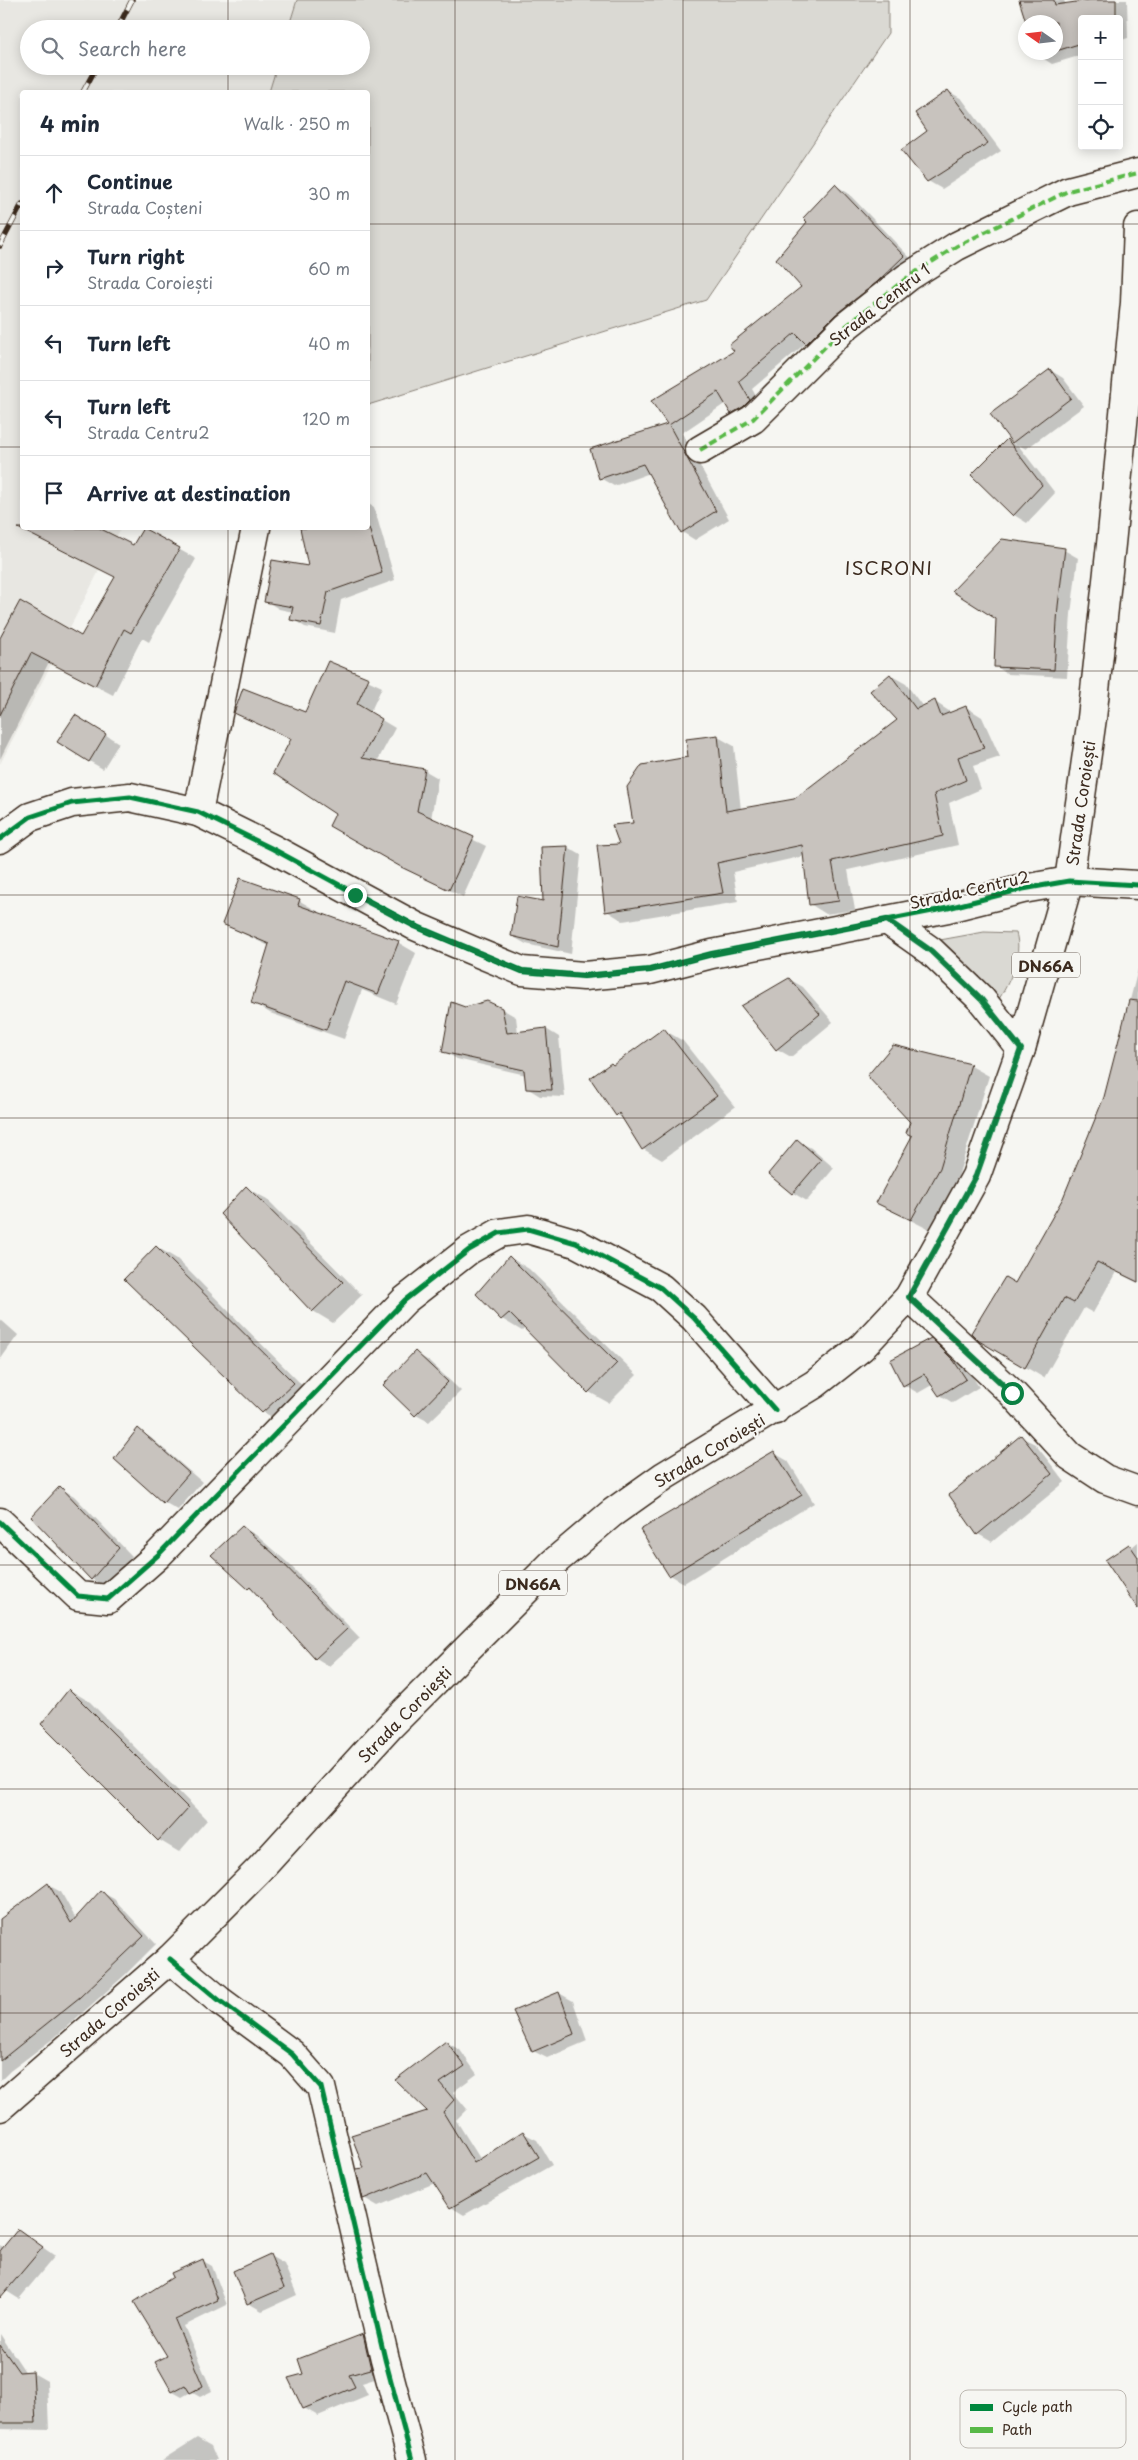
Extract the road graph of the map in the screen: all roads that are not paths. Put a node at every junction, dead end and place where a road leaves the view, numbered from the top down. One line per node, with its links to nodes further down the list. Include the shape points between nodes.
1 (1138, 173): 5 (street, Strada Centru 1, via 1068,191 957,246 846,326 753,419)
2 (1138, 227): 3 (street, Strada Coroiești / DN66A)
3 (1136, 303): 4 (street, Strada Coroiești / DN66A)
4 (1131, 421): 9 (street, Strada Coroiești / DN66A)
5 (700, 450)
6 (256, 530): 7 (street)
7 (198, 812): 8 (street, Strada Centru2, via 130,797 72,803 30,817); 11 (street, Strada Centru2, via 415,926 522,971 584,976 650,970 712,954)
8 (0, 839)
9 (1069, 881): 10 (street, Strada Centru2); 11 (street, Strada Centru2); 12 (street, Strada Coroiești / DN66A)
10 (1138, 885)
11 (887, 920): 12 (street, via 931,951 981,999)
12 (1021, 1049): 13 (street, Strada Coroiești / DN66A, via 976,1176)
13 (909, 1297): 14 (street, Strada Coroiești / DN66A, via 862,1347); 15 (street, via 1012,1393 1070,1456 1105,1479)
14 (775, 1410): 16 (street, via 694,1318 661,1288 576,1244 528,1230 499,1233 469,1250 405,1300 158,1555 108,1599 78,1596); 17 (street, Strada Coroiești / DN66A, via 664,1476 612,1513 553,1563 390,1726 260,1869)
15 (1138, 1491)
16 (0, 1522)
17 (170, 1959): 18 (street, Strada Coroiești / DN66A); 19 (street, via 220,2002 292,2054 321,2087 385,2360)
18 (0, 2106)
19 (412, 2460)

